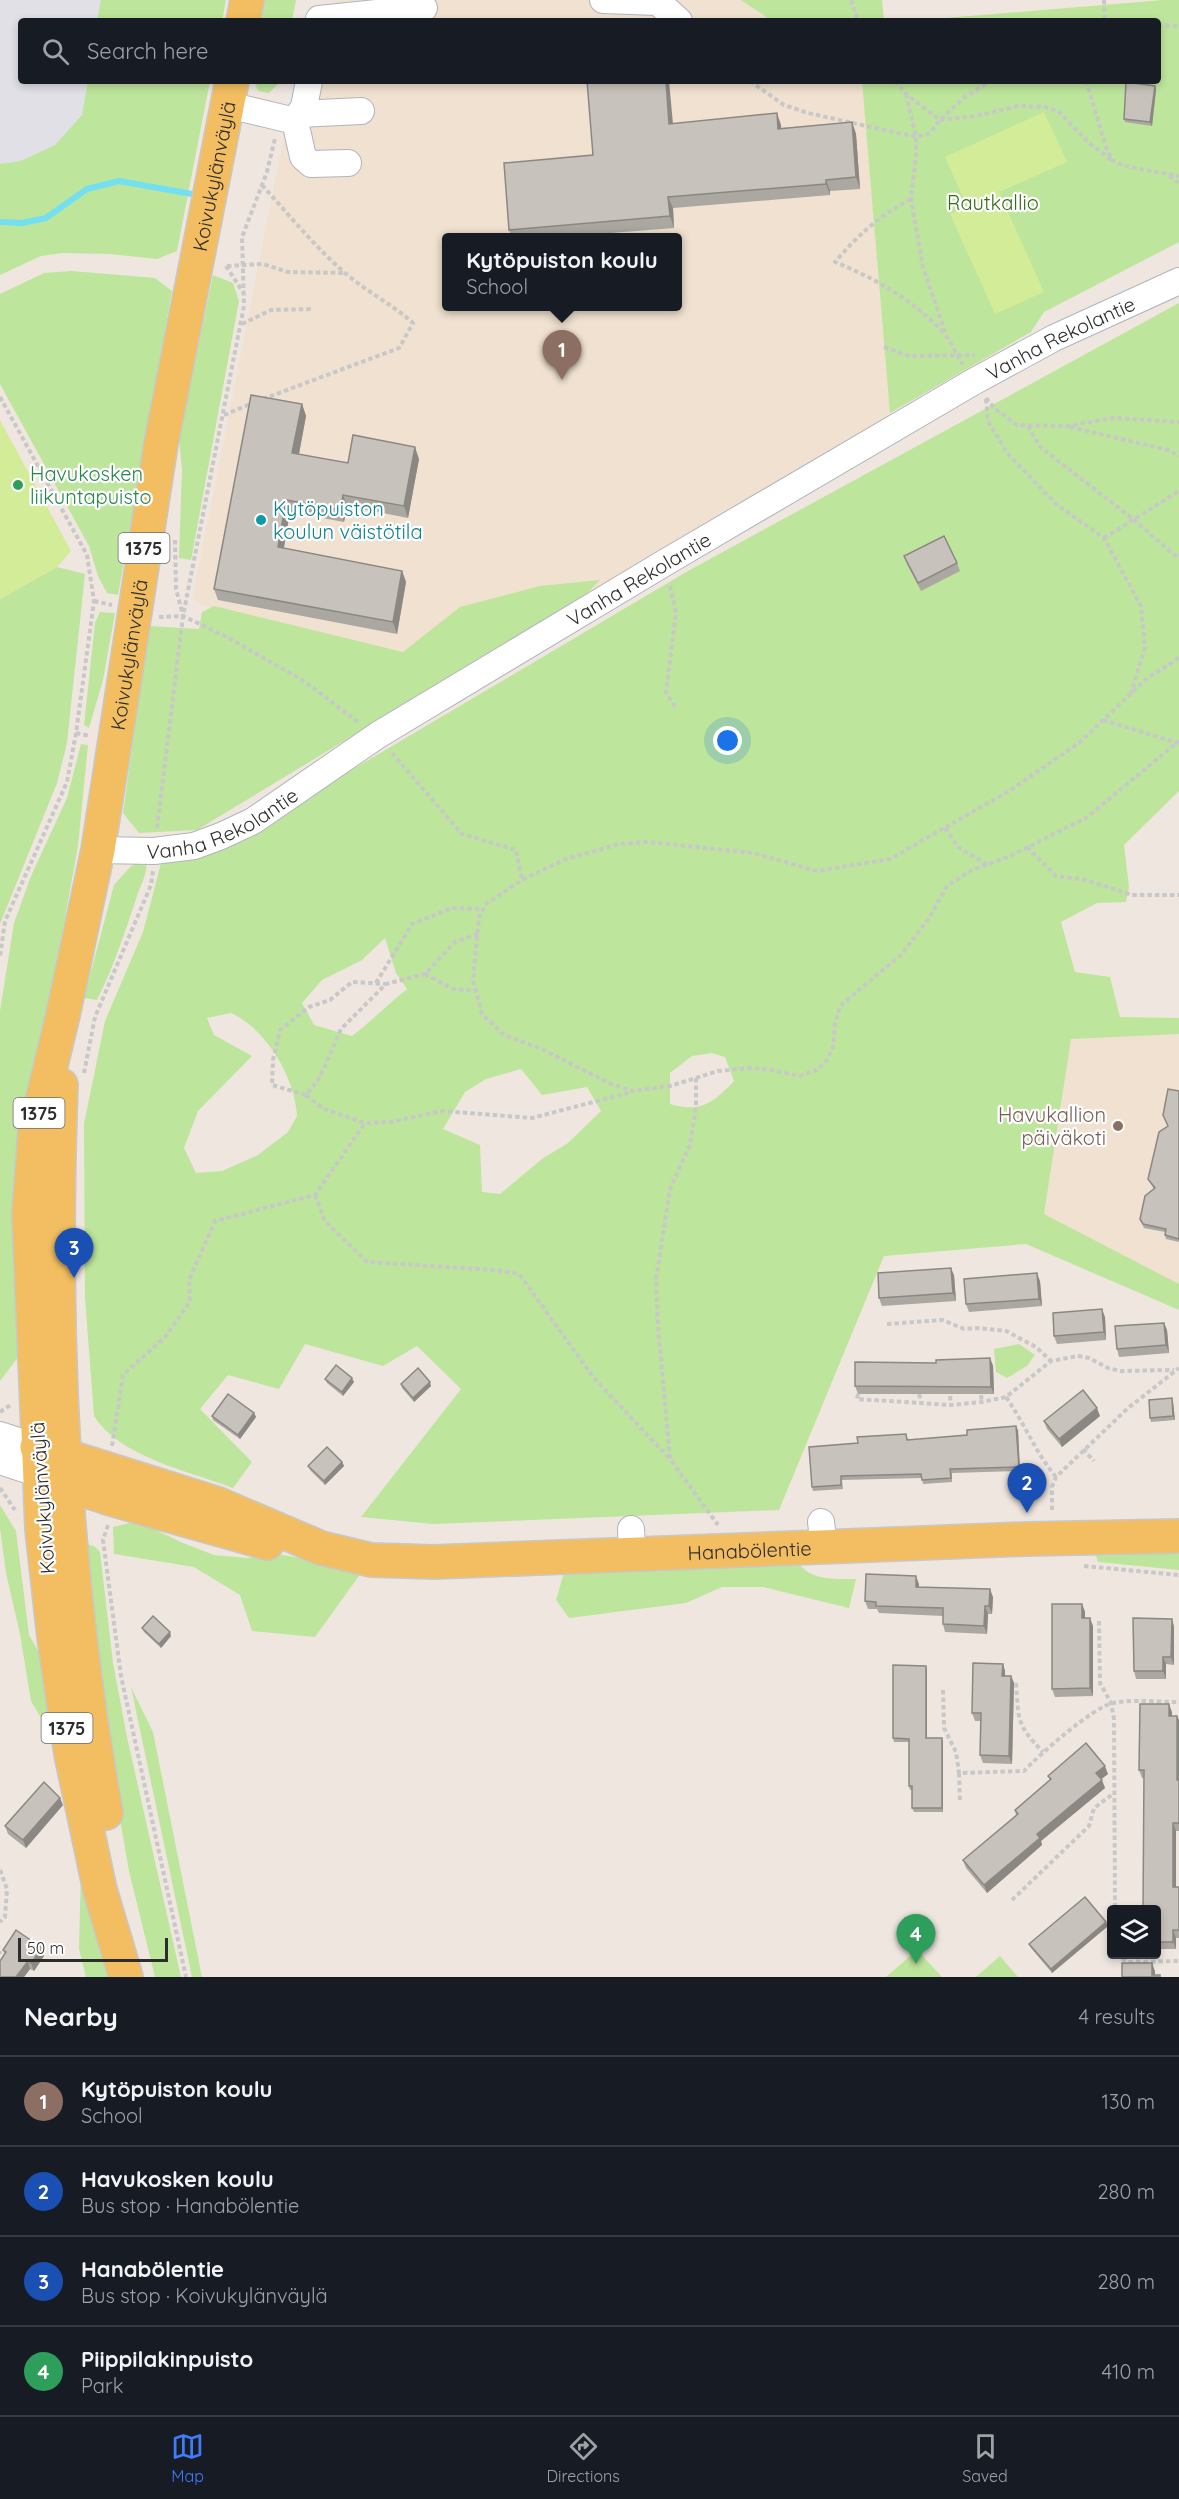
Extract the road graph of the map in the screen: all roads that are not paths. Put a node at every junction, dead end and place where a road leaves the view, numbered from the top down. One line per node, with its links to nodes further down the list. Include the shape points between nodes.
1 (247, 0): 5 (main road)
2 (603, 0): 6 (street, via 658,2)
3 (424, 8): 4 (street)
4 (320, 13)
5 (244, 18)
6 (677, 18)
7 (308, 84): 10 (street, via 304,107)
8 (230, 93): 10 (street); 13 (main road, Koivukylänväylä / 1375, via 161,444)
9 (361, 111): 10 (street)
10 (291, 118): 11 (street, via 303,157 311,164)
11 (348, 163)
12 (1179, 281): 13 (street, Vanha Rekolantie, via 1064,333 980,390 666,562 378,735 253,820 194,846 154,851)
13 (98, 850): 16 (main road, Koivukylänväylä / 1375, via 35,1131 29,1214)
14 (0, 1435): 16 (street)
15 (0, 1461): 16 (street)
16 (51, 1465): 17 (main road, Hanabölentie, via 111,1499 275,1546 321,1548 371,1560 434,1562 632,1541 823,1534); 18 (main road, Koivukylänväylä / 1375, via 42,1529 71,1754 100,1890); 19 (main road, Koivukylänväylä / 1375, via 69,1545 94,1749)
17 (1179, 1536)
18 (126, 1977)
19 (136, 1977)

